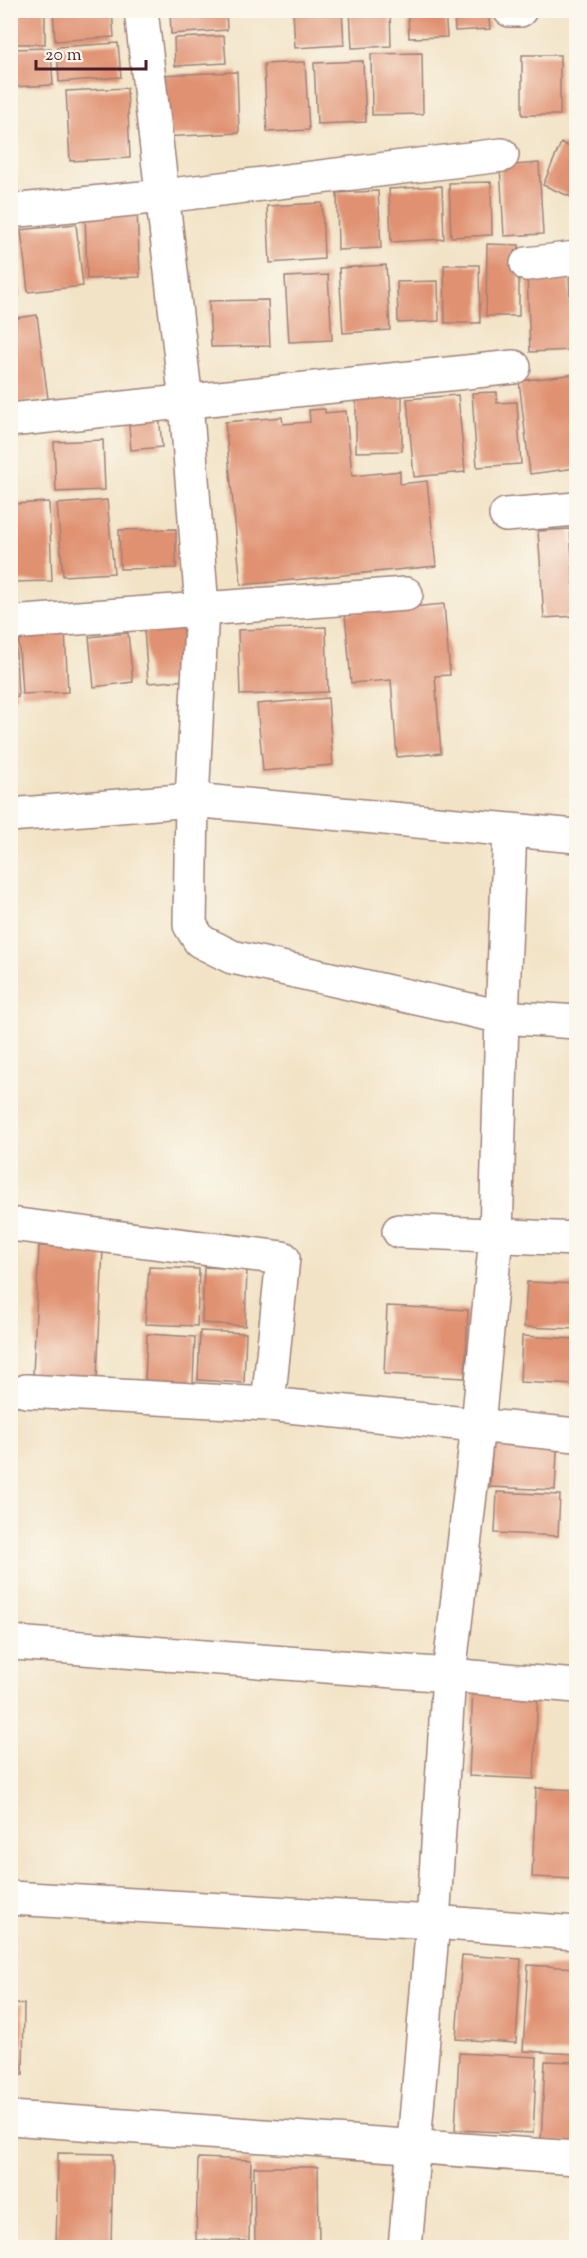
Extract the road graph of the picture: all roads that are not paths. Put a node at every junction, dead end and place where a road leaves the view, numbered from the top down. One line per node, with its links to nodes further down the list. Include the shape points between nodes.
1 (141, 10): 5 (street)
2 (510, 10): 3 (street)
3 (520, 10)
4 (502, 155): 5 (street)
5 (163, 196): 6 (street); 10 (street)
6 (10, 211)
7 (576, 258): 8 (street)
8 (527, 264)
9 (514, 367): 10 (street)
10 (186, 402): 11 (street); 15 (street)
11 (10, 420)
12 (576, 509): 13 (street)
13 (506, 515)
14 (406, 594): 15 (street)
15 (202, 608): 16 (street); 17 (street)
16 (10, 623)
17 (192, 800): 18 (street); 19 (street); 21 (street, via 190,925 200,941 232,957)
18 (10, 815)
19 (510, 831): 20 (street); 21 (street)
20 (576, 836)
21 (502, 1017): 22 (street); 25 (street)
22 (576, 1022)
23 (10, 1224): 28 (street, via 283,1258)
24 (399, 1231): 25 (street)
25 (496, 1236): 26 (street); 29 (street)
26 (576, 1239)
27 (26, 1391): 28 (street)
28 (268, 1404): 29 (street)
29 (478, 1425): 30 (street); 32 (street)
30 (576, 1435)
31 (14, 1643): 32 (street)
32 (449, 1675): 33 (street); 35 (street)
33 (576, 1686)
34 (10, 1898): 35 (street)
35 (433, 1922): 36 (street); 38 (street)
36 (576, 1934)
37 (10, 2118): 38 (street)
38 (412, 2146): 39 (street); 40 (street)
39 (576, 2158)
40 (405, 2247)

